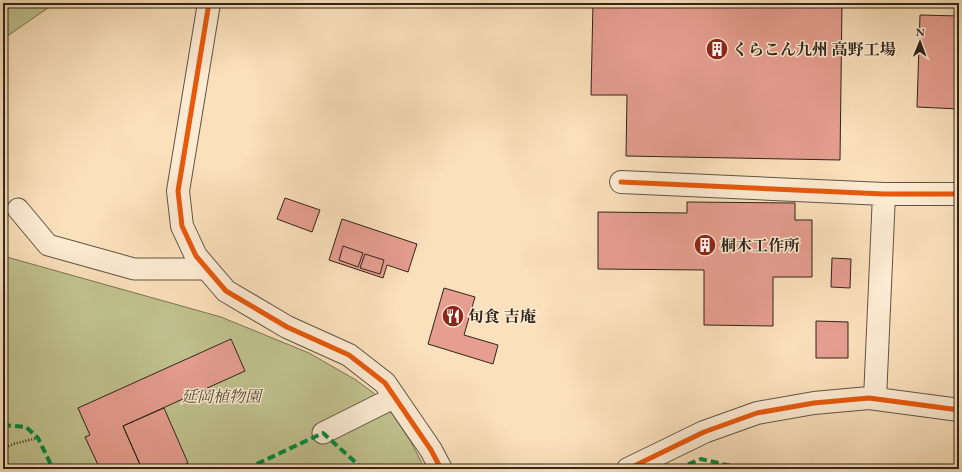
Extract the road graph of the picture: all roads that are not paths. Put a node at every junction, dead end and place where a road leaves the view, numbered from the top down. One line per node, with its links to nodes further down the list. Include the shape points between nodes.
1 (210, 3): 6 (street, via 178,191 182,226 196,256)
2 (621, 182): 3 (street)
3 (884, 194): 4 (street); 8 (street)
4 (959, 194)
5 (18, 209): 6 (street, via 48,245 134,269)
6 (207, 268): 7 (street, via 226,292 288,327 349,355 385,383)
7 (395, 397): 10 (street); 11 (street)
8 (875, 399): 9 (street); 12 (street, via 814,403 757,413 704,432)
9 (959, 410)
10 (323, 433)
11 (441, 469)
12 (628, 469)

